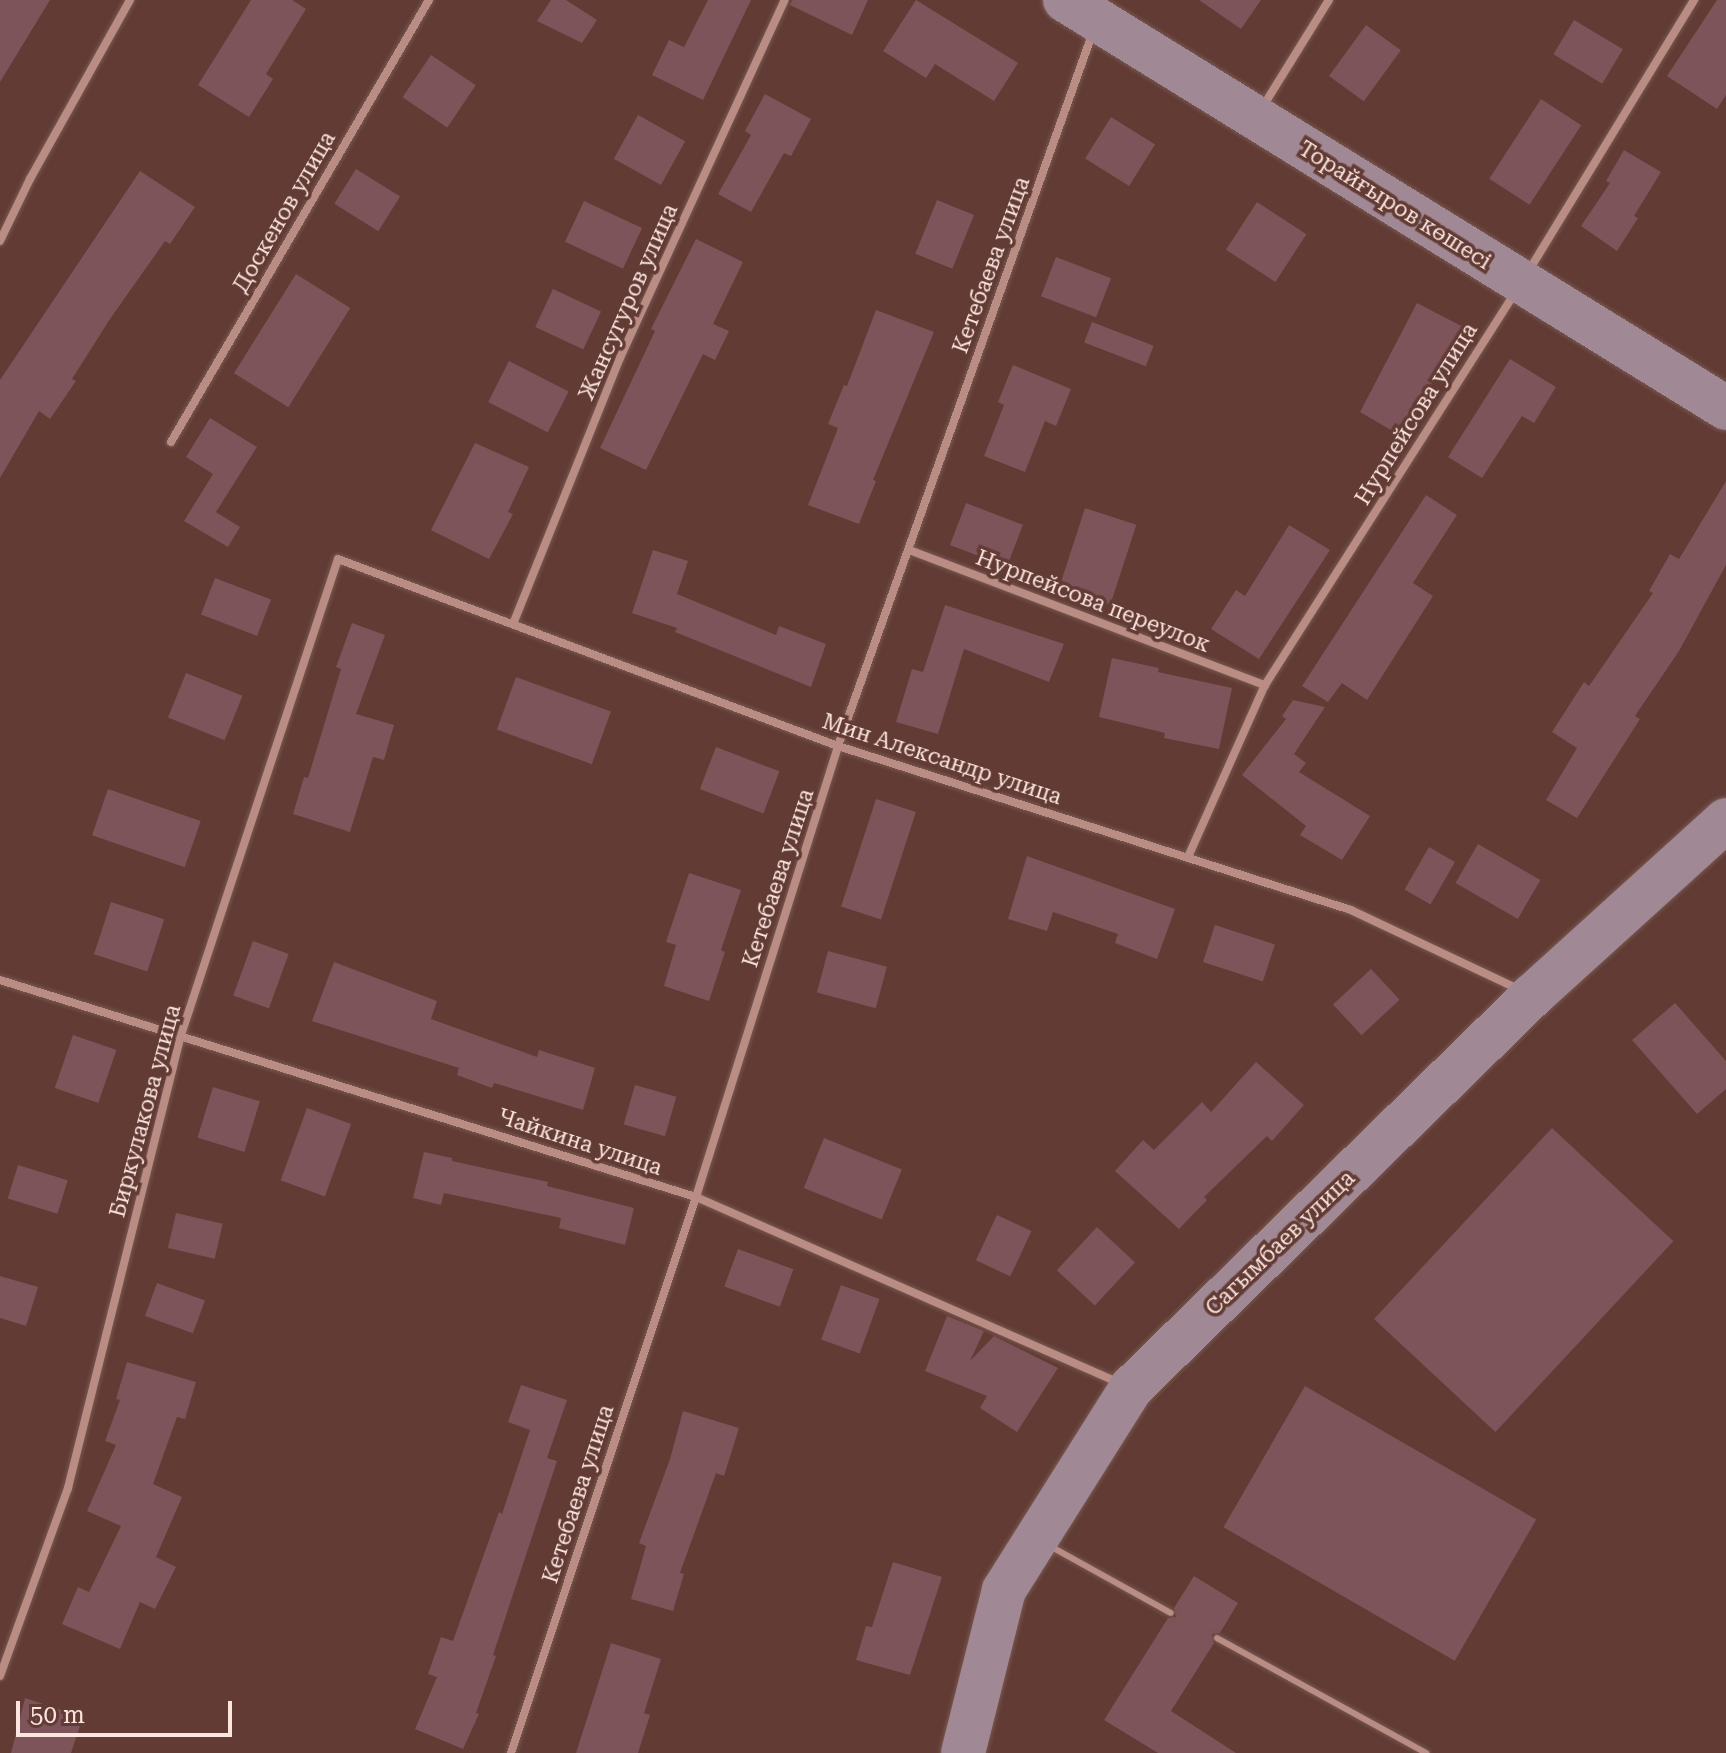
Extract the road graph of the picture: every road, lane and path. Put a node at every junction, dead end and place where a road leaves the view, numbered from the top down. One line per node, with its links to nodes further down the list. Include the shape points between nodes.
1 (130, 0): 8 (street)
2 (429, 0): 11 (street, Доскенов улица)
3 (785, 0): 14 (street, Жансугуров улица, via 620,358)
4 (1329, 0): 7 (street)
5 (1694, 0): 9 (street, Нурпейсова улица)
6 (1081, 10): 7 (street, Торайғыров көшесі); 12 (street, Кетебаева улица)
7 (1256, 118): 9 (street, Торайғыров көшесі)
8 (0, 241)
9 (1521, 283): 10 (street, Торайғыров көшесі); 15 (street, Нурпейсова улица)
10 (1726, 408)
11 (171, 442)
12 (909, 550): 15 (street, Нурпейсова переулок); 16 (street, Кетебаева улица)
13 (338, 559): 14 (street, Мин Александр улица); 21 (street, Биркулакова улица)
14 (513, 624): 16 (street, Мин Александр улица)
15 (1265, 685): 18 (street, Нурпейсова улица)
16 (838, 746): 18 (street, Мин Александр улица); 22 (street, Кетебаева улица)
17 (1726, 820): 20 (street, Сагымбаев улица)
18 (1188, 857): 20 (street, Мин Александр улица, via 1351,910)
19 (0, 980): 21 (street, Чайкина улица)
20 (1532, 996): 23 (street, Сагымбаев улица)
21 (181, 1035): 22 (street, Чайкина улица); 27 (street, Биркулакова улица, via 68,1488)
22 (696, 1197): 23 (street, Чайкина улица); 28 (street, Кетебаева улица)
23 (1131, 1388): 24 (street, Сагымбаев улица)
24 (1036, 1538): 25 (lane); 29 (street, Сагымбаев улица, via 1004,1590)
25 (1171, 1613)
26 (1217, 1638): 30 (lane)
27 (0, 1676)
28 (511, 1753)
29 (963, 1753)
30 (1426, 1753)

